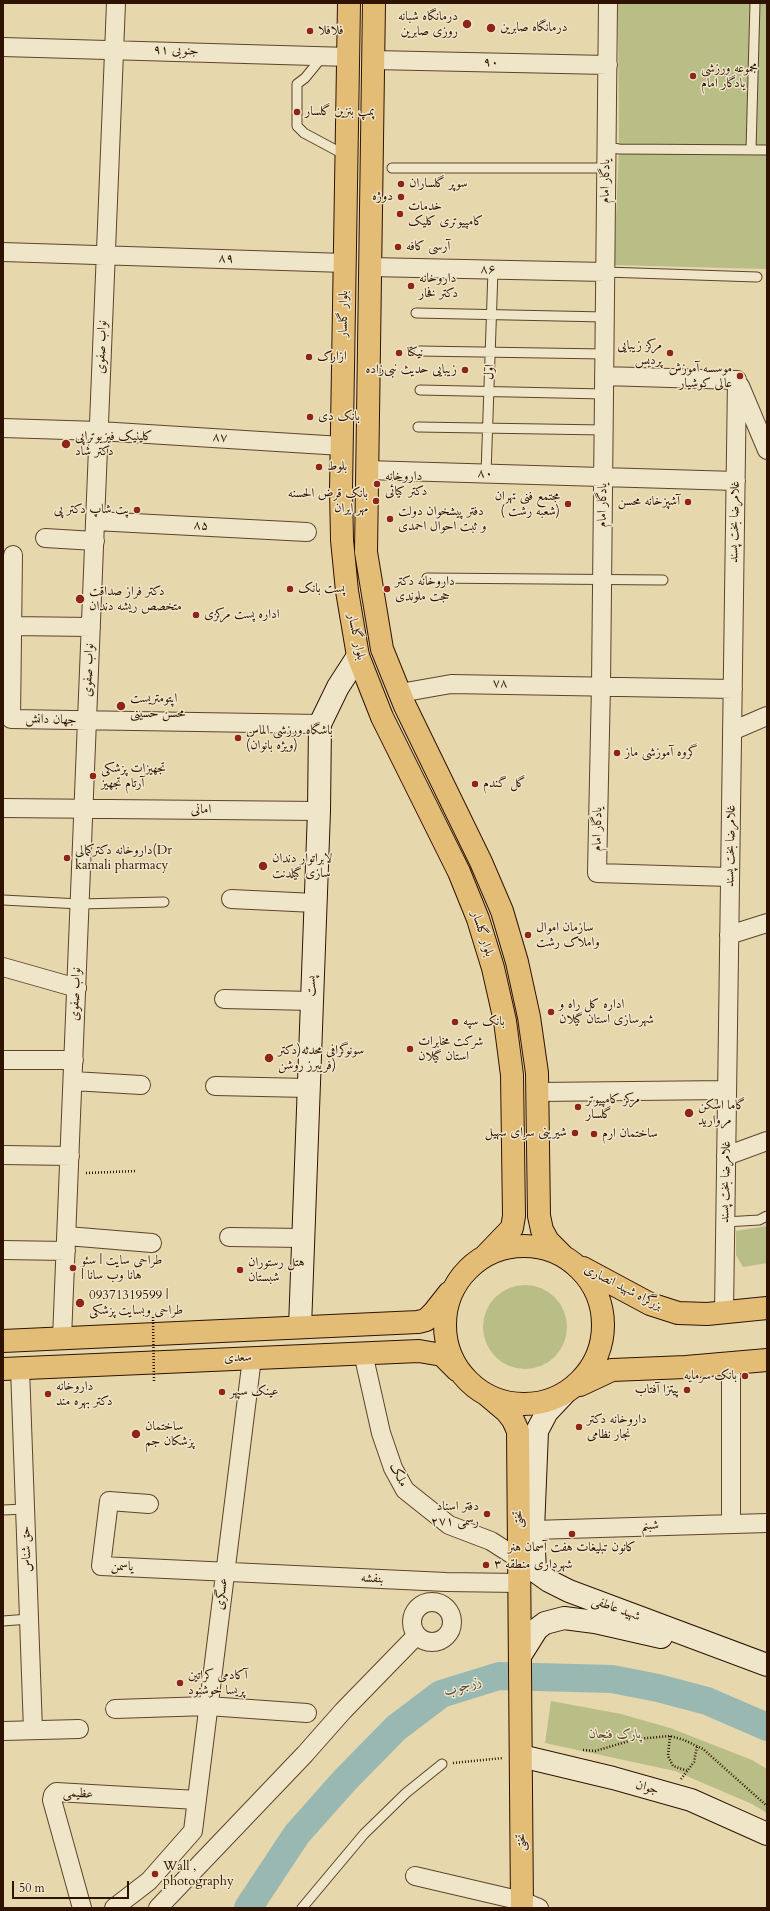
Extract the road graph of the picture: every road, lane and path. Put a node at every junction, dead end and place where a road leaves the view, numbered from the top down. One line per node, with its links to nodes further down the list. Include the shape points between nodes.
1 (116, 3): 7 (street, نواب صفوی)
2 (349, 3): 9 (main road, بلوار گلسار)
3 (374, 3): 10 (main road, بلوار گلسار)
4 (608, 3): 11 (street, یادگار امام)
5 (755, 3): 13 (lane)
6 (3, 47): 7 (street, ۹۱ جنوبی)
7 (114, 49): 8 (street, ۹۱ جنوبی); 19 (street, نواب صفوی)
8 (323, 56): 9 (street, ۹۱ جنوبی); 15 (lane, via 297,84 297,126 304,133)
9 (348, 57): 15 (main road, بلوار گلسار)
10 (374, 60): 11 (street, ۹۰); 21 (main road, بلوار گلسار)
11 (608, 65): 12 (street, یادگار امام)
12 (607, 147): 13 (lane); 17 (street, یادگار امام)
13 (751, 150): 14 (lane)
14 (767, 150)
15 (347, 156): 20 (main road, بلوار گلسار)
16 (392, 168): 17 (lane)
17 (606, 168): 23 (street, یادگار امام)
18 (3, 252): 19 (street, ۸۹)
19 (106, 254): 20 (street, ۸۹); 40 (street, نواب صفوی)
20 (345, 263): 41 (main road, بلوار گلسار)
21 (370, 267): 22 (street, ۸۶); 44 (main road, بلوار گلسار)
22 (493, 270): 23 (street, ۸۶); 26 (lane, اول)
23 (605, 272): 24 (lane); 27 (street, یادگار امام)
24 (757, 277)
25 (416, 313): 26 (lane)
26 (492, 314): 27 (lane); 29 (lane, اول)
27 (605, 317): 30 (street, یادگار امام)
28 (418, 351): 29 (lane)
29 (490, 353): 30 (lane); 34 (lane, اول)
30 (604, 354): 31 (street, یادگار امام)
31 (604, 376): 32 (street); 35 (street, یادگار امام)
32 (737, 380): 42 (street); 43 (street, غلامرضا بخت پسند)
33 (420, 390): 34 (lane)
34 (489, 392): 35 (lane); 38 (lane, اول)
35 (604, 394): 39 (street, یادگار امام)
36 (418, 427): 38 (lane)
37 (3, 428): 40 (street)
38 (487, 428): 39 (lane); 45 (lane, اول)
39 (604, 430): 46 (street, یادگار امام)
40 (99, 431): 41 (street, ۸۷); 48 (street, نواب صفوی)
41 (342, 446): 58 (main road, بلوار گلسار, via 342,540 347,591)
42 (766, 449): 43 (street, via 750,442)
43 (736, 450): 47 (street, غلامرضا بخت پسند)
44 (366, 470): 45 (street, ۸۰); 61 (main road, بلوار گلسار, via 368,566 382,649)
45 (486, 474): 46 (street, ۸۰)
46 (603, 477): 47 (street, ۸۰); 54 (street, یادگار امام)
47 (736, 481): 60 (street, غلامرضا بخت پسند)
48 (96, 521): 49 (street, ۸۵); 51 (street, نواب صفوی)
49 (307, 532)
50 (45, 538): 51 (street)
51 (95, 541): 57 (street, نواب صفوی)
52 (13, 555): 56 (street, جهان دانش)
53 (427, 578): 54 (lane)
54 (602, 579): 55 (lane); 59 (street, یادگار امام)
55 (663, 580)
56 (12, 626): 57 (street); 63 (street, جهان دانش, via 11,719)
57 (91, 627): 63 (street, نواب صفوی)
58 (358, 656): 64 (main road, پست, via 338,687); 101 (main road, بلوار گلسار, via 382,716 459,872 478,919 505,1021 512,1075 514,1216 512,1228)
59 (601, 685): 60 (street); 61 (street, ۷۸, via 451,684); 69 (street, یادگار امام, via 597,873)
60 (733, 689): 65 (street, غلامرضا بخت پسند)
61 (400, 693): 88 (main road, بلوار گلسار, via 482,862 502,911 530,1017)
62 (767, 716): 65 (street)
63 (87, 721): 64 (street); 67 (street, نواب صفوی)
64 (320, 724): 68 (main road, پست)
65 (732, 731): 69 (street, غلامرضا بخت پسند)
66 (3, 808): 67 (street, امانی)
67 (84, 810): 68 (street, امانی); 74 (street, نواب صفوی)
68 (319, 811): 73 (main road, پست)
69 (730, 877): 76 (street, غلامرضا بخت پسند)
70 (231, 899): 73 (street)
71 (3, 900): 74 (lane)
72 (164, 902): 74 (lane)
73 (316, 903): 80 (main road, پست)
74 (80, 904): 78 (street, نواب صفوی)
75 (767, 923): 76 (street)
76 (729, 935): 87 (street, غلامرضا بخت پسند)
77 (3, 967): 78 (street)
78 (77, 988): 82 (street, نواب صفوی)
79 (224, 999): 80 (street)
80 (312, 1000): 86 (main road, پست)
81 (3, 1060): 82 (street)
82 (74, 1060): 83 (street, نواب صفوی)
83 (73, 1081): 84 (street); 92 (street, نواب صفوی)
84 (141, 1084)
85 (215, 1086): 86 (street)
86 (308, 1088): 97 (main road, پست)
87 (727, 1090): 88 (street); 91 (street, غلامرضا بخت پسند)
88 (537, 1092): 102 (main road, بلوار گلسار, via 539,1216 548,1241)
89 (767, 1141): 91 (street)
90 (3, 1155): 92 (street)
91 (726, 1156): 95 (street, غلامرضا بخت پسند)
92 (69, 1165): 93 (path); 98 (street, نواب صفوی)
93 (137, 1171)
94 (767, 1216): 95 (lane, via 760,1220)
95 (725, 1222): 105 (street, غلامرضا بخت پسند)
96 (229, 1237): 97 (street)
97 (303, 1238): 107 (main road, پست)
98 (66, 1243): 99 (street); 100 (street); 108 (street, نواب صفوی)
99 (152, 1243)
100 (3, 1250)
101 (486, 1255): 102 (main road, via 501,1249 521,1246 542,1248); 103 (main road, via 469,1268)
102 (568, 1259): 105 (main road, بزرگراه شهید انصاری, via 665,1310 696,1315); 117 (main road, بلوار گلسار, via 590,1280 598,1295 603,1311 604,1328 595,1361 586,1376)
103 (456, 1284): 107 (main road, via 426,1320); 115 (main road, via 447,1308 445,1334 452,1359)
104 (767, 1308): 105 (main road, بزرگراه شهید انصاری)
105 (724, 1313)
106 (153, 1317): 116 (path, bridge)
107 (300, 1327): 108 (main road)
108 (62, 1338): 109 (main road)
109 (3, 1340)
110 (363, 1353): 111 (main road, سعدی); 115 (main road, سعدی, via 435,1353 442,1355); 126 (street, ملک, via 381,1434 393,1468 405,1490 449,1525 492,1541)
111 (252, 1358): 114 (main road, سعدی); 125 (street, عسگری)
112 (767, 1360): 113 (main road)
113 (731, 1364): 117 (main road, via 612,1370); 123 (street)
114 (12, 1369): 120 (street, حق شناس)
115 (464, 1377): 118 (main road)
116 (154, 1382)
117 (566, 1392): 118 (main road, via 548,1401 525,1404 503,1401); 124 (main road, تختی, via 546,1412 537,1431)
118 (487, 1395): 126 (main road, تختی, via 514,1420 518,1431)
119 (149, 1504): 125 (street, یاسمن, via 109,1501 101,1566)
120 (25, 1509): 121 (lane); 129 (street, حق شناس)
121 (3, 1510)
122 (767, 1523): 123 (street, شبنم)
123 (731, 1524): 124 (street, شبنم)
124 (533, 1530): 126 (main road, تختی)
125 (225, 1571): 127 (street, بنفشه); 135 (street, عسگری)
126 (524, 1571): 127 (street, بنفشه); 132 (main road, شهید عاطفی, via 569,1591); 133 (main road, تختی)
127 (446, 1582): 128 (street)
128 (434, 1602): 131 (street, via 418,1606 414,1613 411,1621); 131 (street, via 443,1604 449,1611 453,1619 452,1628 448,1635 437,1642 424,1641)
129 (29, 1619): 130 (lane); 139 (street, حق شناس)
130 (3, 1620)
131 (416, 1636): 155 (street)
132 (702, 1640): 133 (main road, شهید عاطفی, via 689,1641 651,1635 595,1622 564,1618 545,1623 537,1629); 134 (main road, شهید عاطفی)
133 (520, 1656): 144 (main road, تختی)
134 (767, 1665)
135 (208, 1706): 136 (street); 137 (street); 148 (street, عسگری)
136 (115, 1709)
137 (307, 1712)
138 (79, 1729): 139 (street)
139 (33, 1730): 140 (street)
140 (3, 1731)
141 (670, 1736): 142 (path); 143 (path, via 636,1739 595,1751); 146 (path, via 668,1756 673,1766)
142 (696, 1746): 146 (path, via 694,1762); 149 (path, via 703,1749)
143 (580, 1750)
144 (521, 1756): 145 (path); 147 (main road, جوان); 152 (main road, تختی)
145 (442, 1764): 156 (lane, via 406,1793 364,1834)
146 (688, 1771): 147 (path)
147 (670, 1794): 150 (main road, جوان, via 691,1800)
148 (197, 1800): 153 (street, عظیمی, via 56,1792 52,1800); 154 (street, عسگری, via 193,1831 149,1880)
149 (767, 1806)
150 (767, 1834)
151 (415, 1876): 152 (street)
152 (527, 1906)
153 (82, 1908)
154 (114, 1908)
155 (158, 1908)
156 (302, 1908)

